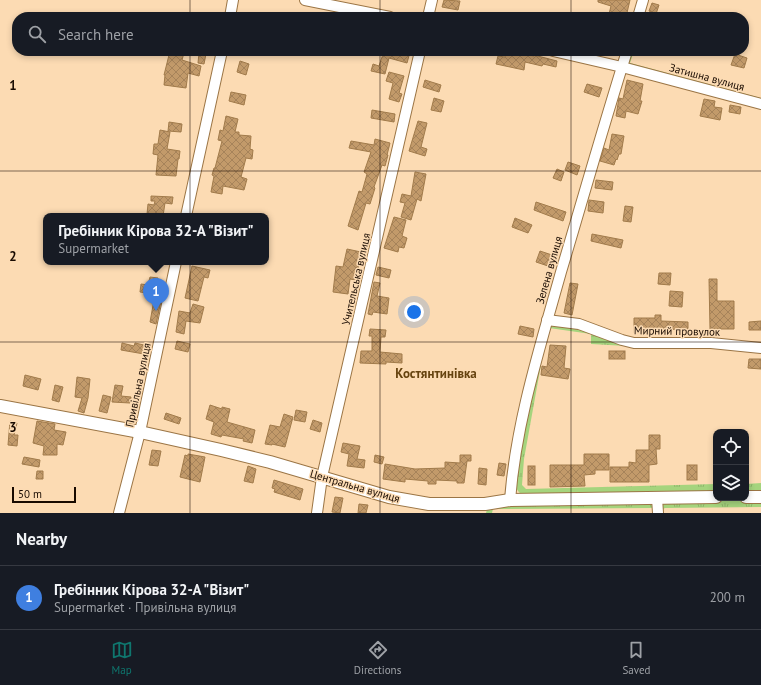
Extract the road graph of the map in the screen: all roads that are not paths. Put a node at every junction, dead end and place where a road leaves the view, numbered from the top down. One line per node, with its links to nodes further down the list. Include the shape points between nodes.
1 (233, 0): 5 (street)
2 (305, 0): 6 (street)
3 (432, 0): 7 (street)
4 (643, 0): 8 (street)
5 (231, 12)
6 (365, 12)
7 (429, 12)
8 (639, 12)
9 (221, 56): 15 (street)
10 (419, 56): 21 (street, Учительська вулиця)
11 (575, 56): 13 (street, Затишна вулиця)
12 (625, 56): 13 (street, Зелена вулиця)
13 (622, 67): 14 (street, Затишна вулиця); 17 (street, Зелена вулиця)
14 (761, 104)
15 (187, 213)
16 (175, 265): 20 (street, Привільна вулиця)
17 (547, 320): 18 (street, Мирний провулок, via 579,324 634,343 711,343); 26 (street, Зелена вулиця, via 527,396 512,470)
18 (761, 348)
19 (0, 406): 20 (street, Центральна вулиця)
20 (140, 432): 21 (street, Центральна вулиця, via 270,462); 28 (street, Привільна вулиця)
21 (322, 477): 27 (street, Центральна вулиця, via 389,497 429,504); 29 (street, Учительська вулиця)
22 (713, 497): 25 (street, Центральна вулиця)
23 (749, 497): 24 (street)
24 (761, 497)
25 (657, 498): 26 (street, Центральна вулиця); 30 (street)
26 (510, 500): 27 (street, Центральна вулиця)
27 (484, 508)
28 (119, 513)
29 (317, 513)
30 (658, 513)

